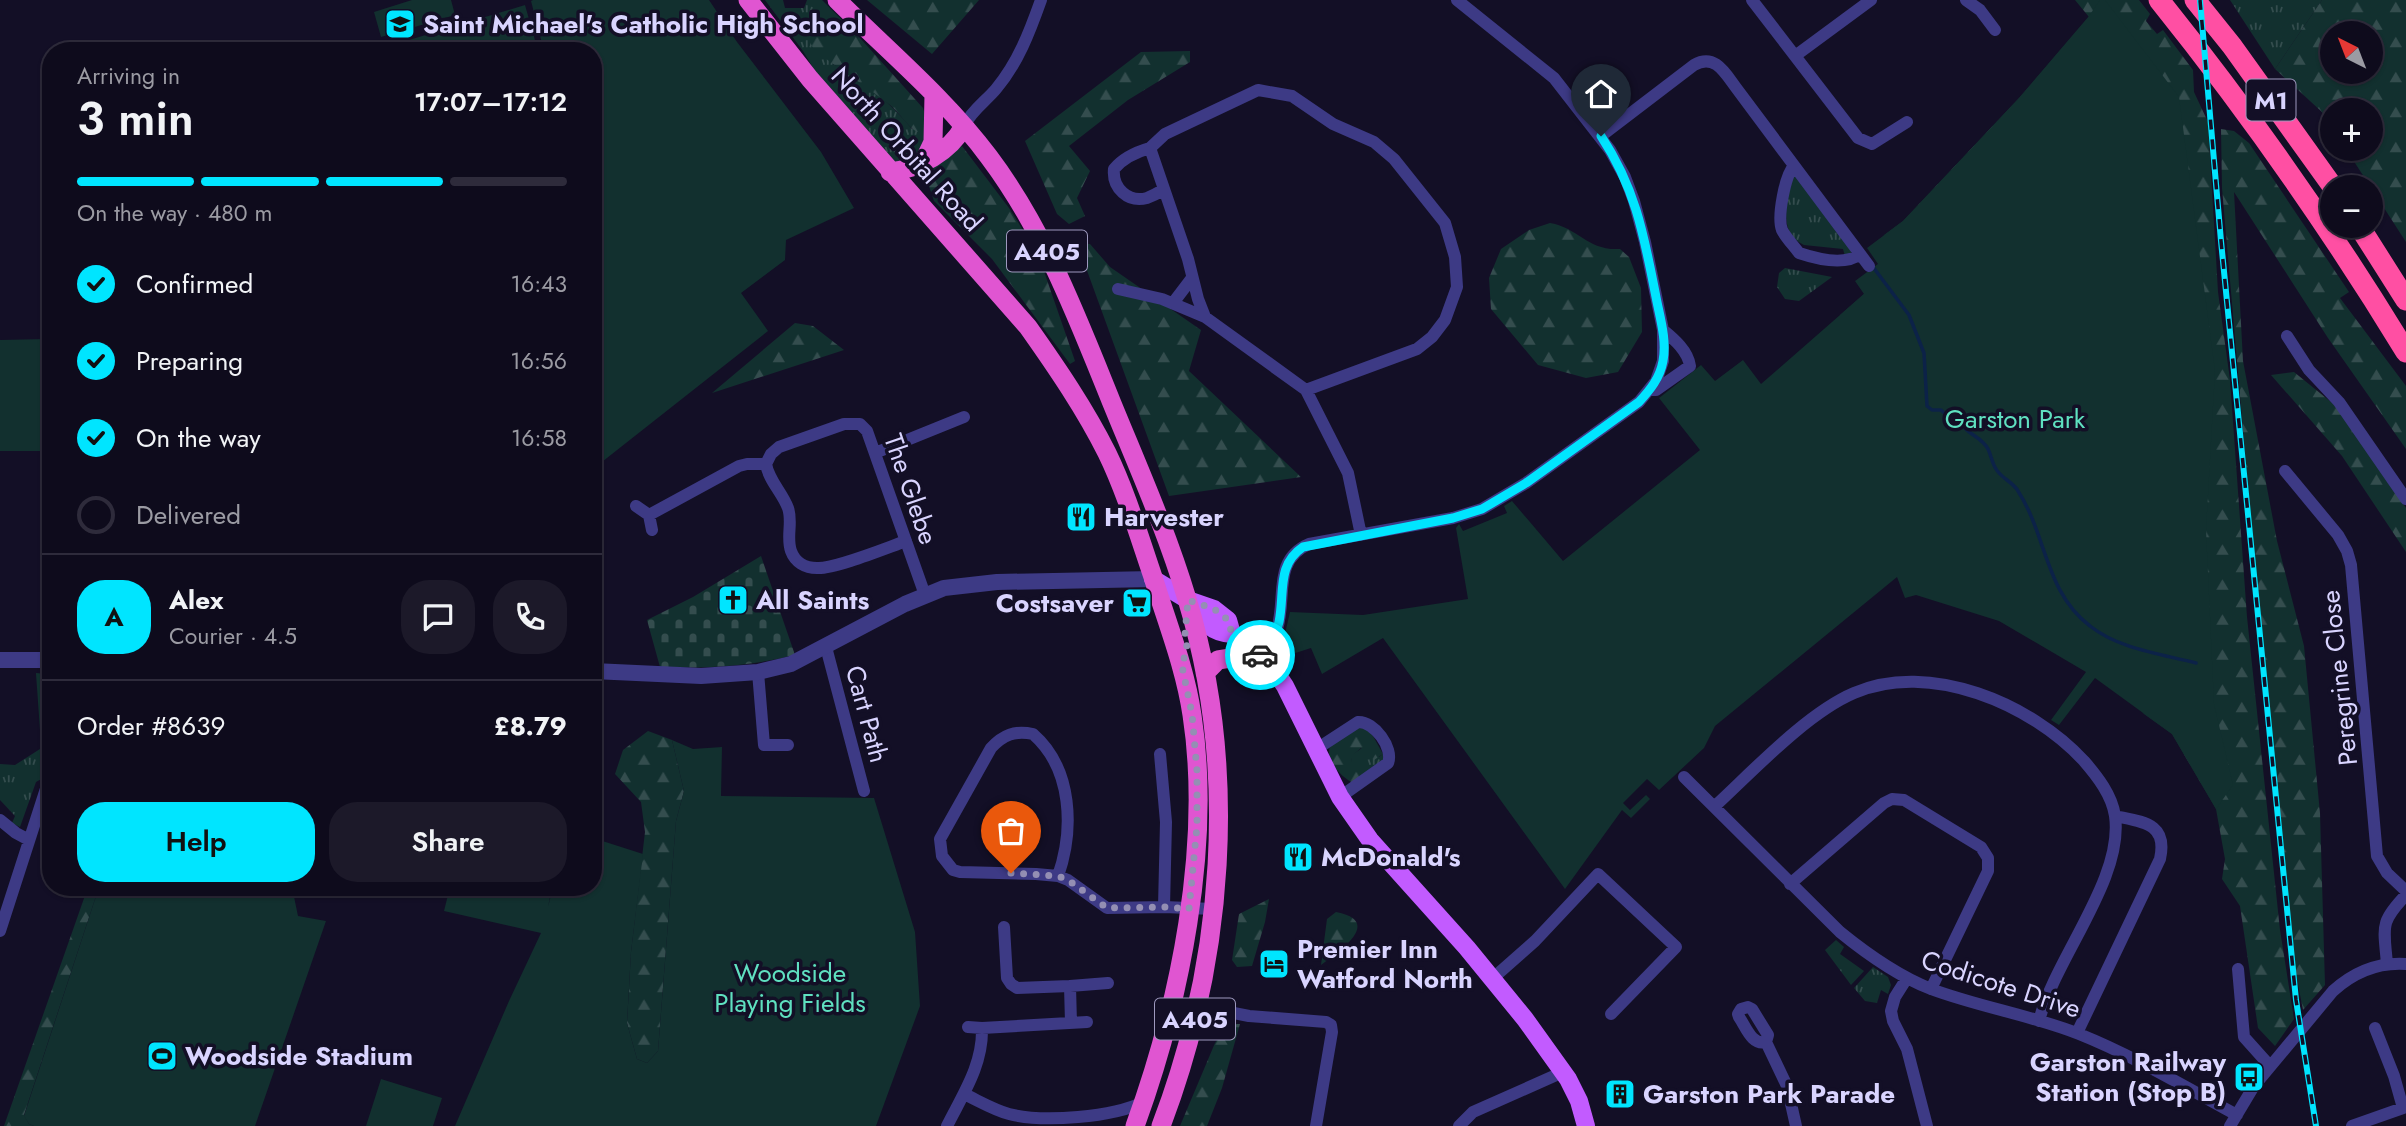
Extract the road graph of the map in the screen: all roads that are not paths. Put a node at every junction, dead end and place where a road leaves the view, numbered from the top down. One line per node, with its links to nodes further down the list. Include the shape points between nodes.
1 (748, 0): 19 (highway, North Orbital Road / A405)
2 (837, 0): 12 (highway, North Orbital Road / A405)
3 (1041, 0): 14 (street, via 1010,70)
4 (1457, 0): 15 (street, via 1554,78)
5 (1752, 0): 11 (street)
6 (1871, 0): 11 (street)
7 (1966, 0): 10 (street)
8 (2159, 0): 32 (highway, M1, via 2309,200)
9 (2201, 7): 20 (highway, M1)
10 (1994, 30)
11 (1795, 56): 13 (street, via 1858,138 1872,145)
12 (934, 95): 14 (highway, North Orbital Road / A405); 17 (highway, via 933,142)
13 (1907, 122)
14 (964, 126): 17 (highway, via 941,152); 39 (highway, North Orbital Road / A405, via 1013,190 1048,253)
15 (1601, 136): 18 (street, via 1694,65 1706,61 1720,67); 30 (street, via 1634,201)
16 (1150, 148): 21 (street); 21 (street, via 1117,165 1114,181 1136,199); 33 (street, via 1165,134 1258,90 1292,96 1333,124 1374,142 1394,159 1445,223 1455,257 1457,288 1445,320 1432,337 1417,349)
17 (923, 163): 19 (highway)
18 (1794, 166): 23 (street); 23 (street, via 1786,178 1781,220 1799,253 1845,261)
19 (890, 172): 46 (highway, North Orbital Road / A405, via 984,275 1058,370 1108,455)
20 (2325, 175)
21 (1163, 190): 25 (street)
22 (2367, 238): 27 (highway)
23 (1860, 254): 24 (street)
24 (1869, 266)
25 (1192, 278): 28 (street); 29 (street)
26 (1118, 289): 28 (street)
27 (2406, 300)
28 (1173, 303): 29 (street)
29 (1205, 317): 33 (street)
30 (1663, 330): 34 (street, via 1663,361); 34 (street, via 1689,358 1690,366)
31 (2287, 336): 40 (street)
32 (2406, 352)
33 (1306, 390): 44 (street, via 1348,473)
34 (1650, 390): 44 (street, via 1536,476 1482,509)
35 (964, 417): 36 (street)
36 (875, 453): 37 (street, The Glebe, via 860,424 844,424 779,447); 45 (street, The Glebe)
37 (766, 464): 42 (street, via 739,466); 45 (street, via 788,508 789,545 799,563 820,569)
38 (2285, 471): 70 (street, Peregrine Close, via 2347,551 2378,856)
39 (1145, 484): 46 (highway, via 1138,501 1156,551); 48 (highway, North Orbital Road / A405)
40 (2406, 499)
41 (636, 506): 42 (street)
42 (649, 515): 43 (street)
43 (652, 530)
44 (1361, 535): 50 (street, via 1309,544 1291,557 1283,574 1277,631)
45 (906, 541): 47 (street, The Glebe)
46 (1153, 579): 47 (street, via 996,582); 48 (main road); 53 (highway, North Orbital Road / A405)
47 (925, 595): 49 (street)
48 (1188, 600): 50 (main road, via 1214,609 1228,620 1232,634); 53 (highway); 56 (highway, North Orbital Road / A405)
49 (826, 648): 55 (street); 61 (street, Cart Path)
50 (1257, 656): 56 (highway, via 1218,660); 58 (main road, via 1285,686)
51 (0, 660): 52 (street)
52 (42, 660)
53 (1182, 666): 72 (highway, North Orbital Road / A405, via 1197,771)
54 (602, 671): 55 (street, via 701,676)
55 (758, 672): 57 (street, via 764,746)
56 (1205, 673): 73 (highway, North Orbital Road / A405, via 1217,781)
57 (788, 745)
58 (1315, 750): 62 (main road); 62 (street, via 1365,722 1389,750 1388,763)
59 (1160, 754): 71 (street, via 1166,822)
60 (1684, 777): 64 (street, Codicote Drive)
61 (864, 791)
62 (1340, 797): 80 (main road, via 1370,840)
63 (42, 800): 67 (street)
64 (1715, 806): 65 (street, via 1828,707 1875,685 1919,683 1982,695 2043,725 2089,767 2103,785); 69 (street, Codicote Drive)
65 (2115, 816): 86 (street, via 2110,867 2046,996); 90 (street, via 2150,825 2162,839 2162,849)
66 (0, 820): 67 (street)
67 (29, 840): 75 (street)
68 (1058, 876): 68 (street, via 960,872 942,856 940,839 984,760 1000,739 1012,733 1034,734 1060,775 1069,818 1068,844); 71 (street, via 1107,908)
69 (1790, 884): 79 (street, Codicote Drive, via 1860,948); 83 (street, via 1892,799 1905,800 1982,848 1988,871)
70 (2406, 893): 76 (street, via 2386,919)
71 (1164, 907): 72 (street)
72 (1189, 909): 73 (street); 96 (highway, North Orbital Road / A405, via 1175,997)
73 (1213, 909): 84 (highway, North Orbital Road / A405)
74 (1004, 927): 82 (street, via 1011,985)
75 (0, 931)
76 (2387, 964): 77 (street); 92 (street, via 2355,974 2333,990)
77 (2406, 964)
78 (2238, 969): 92 (street, via 2244,1037)
79 (1907, 978): 83 (street, Codicote Drive); 107 (street, via 1891,1011 1907,1049)
80 (1492, 979): 85 (street, via 1598,874 1676,947); 93 (main road)
81 (1108, 983): 82 (street)
82 (1070, 986): 88 (street)
83 (1931, 989): 86 (street, Codicote Drive)
84 (1198, 1006): 102 (highway, North Orbital Road / A405); 103 (street, via 1331,1025)
85 (1611, 1014)
86 (2039, 1021): 90 (street, Codicote Drive)
87 (1087, 1022): 88 (street)
88 (1072, 1023): 95 (street, via 975,1028 981,1054)
89 (2375, 1028): 94 (street)
90 (2077, 1033): 98 (street, Codicote Drive, via 2110,1047)
91 (1766, 1042): 106 (street, via 1787,1087)
92 (2270, 1066): 98 (street)
93 (1563, 1072): 104 (street, via 1473,1112); 105 (main road)
94 (2400, 1074): 108 (street, via 2403,1108)
95 (964, 1094): 97 (street, via 1011,1115); 99 (street)
96 (1144, 1102): 97 (street); 101 (highway, North Orbital Road / A405)
97 (1093, 1116): 100 (street)
98 (2233, 1121)
99 (947, 1126)
100 (1110, 1126)
101 (1135, 1126)
102 (1161, 1126)
103 (1316, 1126)
104 (1459, 1126)
105 (1586, 1126)
106 (1796, 1126)
107 (1927, 1126)
108 (2352, 1126)

